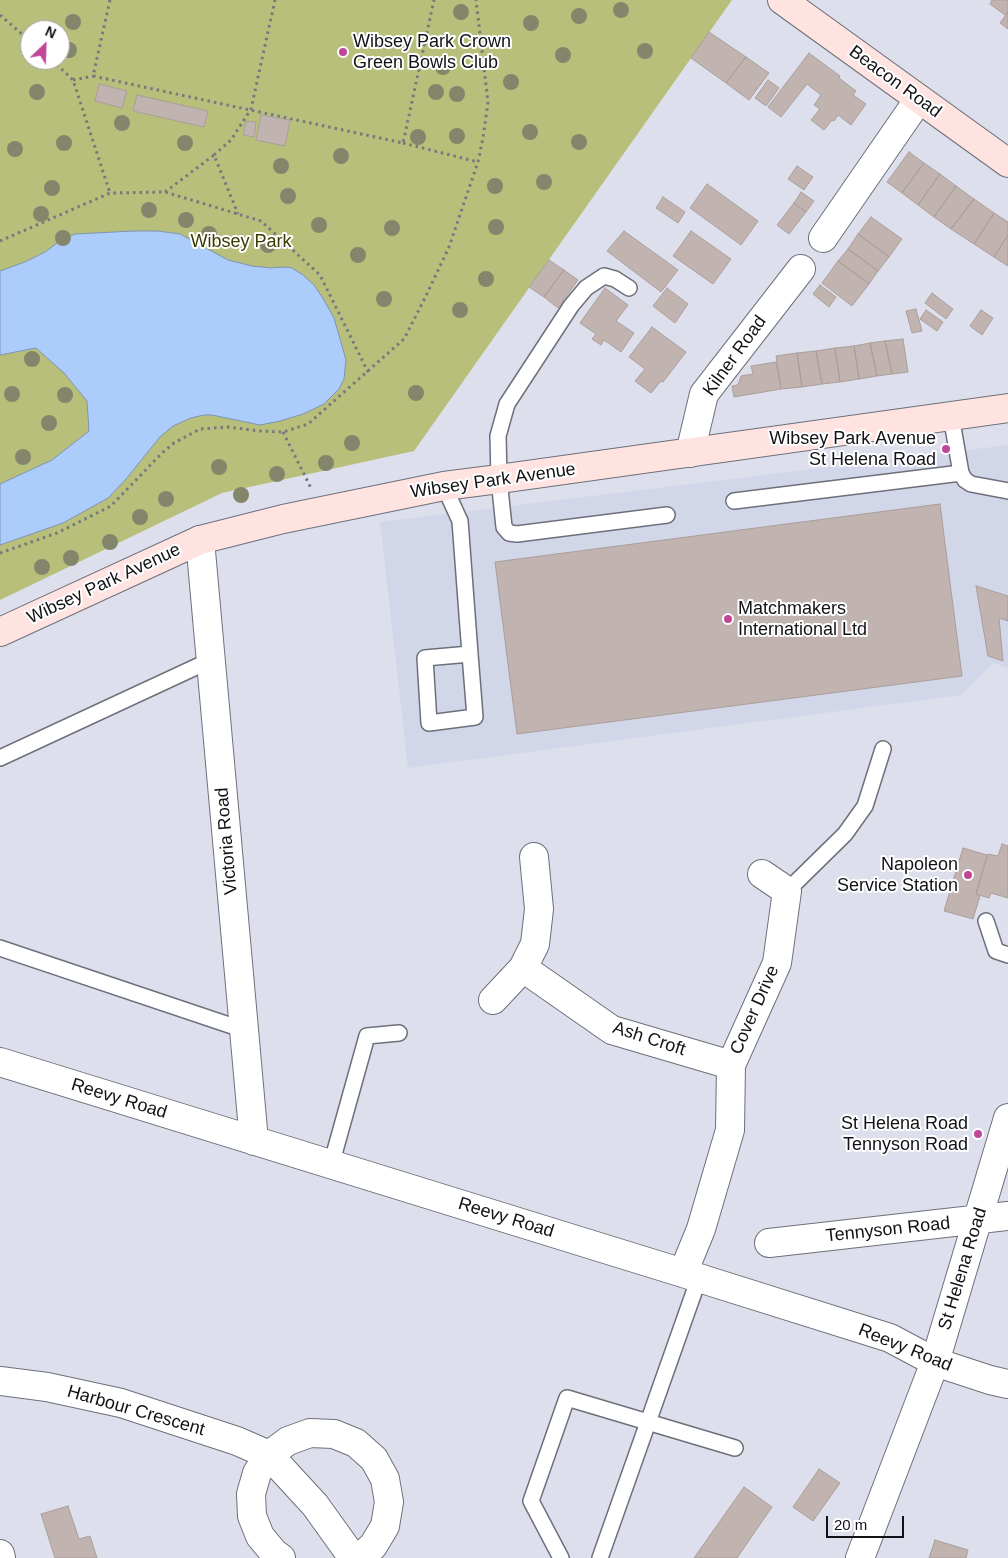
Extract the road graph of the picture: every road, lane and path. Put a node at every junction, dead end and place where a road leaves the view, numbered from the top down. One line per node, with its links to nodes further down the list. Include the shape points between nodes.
1 (110, 0): 9 (path)
2 (275, 0): 12 (path)
3 (434, 0): 13 (path)
4 (476, 0): 15 (path, via 488,102)
5 (782, 0): 11 (street, Beacon Road)
6 (0, 15): 7 (path)
7 (20, 32)
8 (62, 70): 10 (path)
9 (93, 76): 10 (path); 12 (path)
10 (73, 80): 18 (path)
11 (919, 99): 16 (street, Beacon Road); 20 (street)
12 (251, 109): 13 (path); 14 (path, via 231,140)
13 (403, 143): 15 (path)
14 (214, 154): 17 (path); 19 (path)
15 (478, 162): 24 (path, via 449,247 404,339)
16 (1008, 163)
17 (165, 192): 18 (path); 19 (path)
18 (110, 193): 21 (path)
19 (238, 214): 24 (path, via 261,221 320,275)
20 (823, 238)
21 (0, 241)
22 (801, 270): 28 (street, Kilner Road, via 704,394)
23 (629, 288): 30 (lane, via 604,276 586,288 571,306 507,404 498,436)
24 (368, 372): 27 (path, via 308,424)
25 (1008, 408): 26 (street, Wibsey Park Avenue)
26 (951, 416): 28 (street, Wibsey Park Avenue); 29 (lane)
27 (283, 432): 34 (path); 37 (path, via 227,427 200,429 162,453 111,506 56,533)
28 (690, 453): 30 (street, Wibsey Park Avenue)
29 (961, 473): 32 (lane, via 971,484); 33 (lane)
30 (499, 479): 31 (street, Wibsey Park Avenue); 35 (lane, via 504,527 509,533)
31 (444, 486): 34 (street, Wibsey Park Avenue); 39 (lane, via 460,521)
32 (1008, 491)
33 (734, 501)
34 (323, 511): 36 (street, Wibsey Park Avenue)
35 (667, 515)
36 (200, 540): 38 (street, Wibsey Park Avenue); 40 (street, Victoria Road)
37 (0, 553)
38 (0, 632)
39 (470, 654): 39 (lane, via 475,717 429,723 424,658)
40 (211, 660): 42 (lane); 51 (street, Victoria Road)
41 (883, 750): 45 (lane, via 865,806 845,834)
42 (0, 758)
43 (534, 857): 49 (street, via 539,909 535,944)
44 (762, 874): 45 (street)
45 (787, 891): 54 (street, Cover Drive, via 777,963)
46 (986, 921): 48 (lane, via 996,951)
47 (0, 948): 51 (lane)
48 (1008, 955)
49 (523, 968): 50 (street); 54 (street, Ash Croft, via 612,1030)
50 (493, 1000)
51 (244, 1030): 56 (street, Victoria Road)
52 (399, 1033): 57 (lane, via 366,1036)
53 (0, 1062): 56 (street, Reevy Road)
54 (731, 1065): 61 (street, Cover Drive, via 730,1130)
55 (1008, 1118): 59 (street, St Helena Road)
56 (254, 1141): 57 (street, Reevy Road)
57 (331, 1165): 61 (street, Reevy Road)
58 (1008, 1216): 59 (street, Tennyson Road)
59 (978, 1220): 60 (street, Tennyson Road); 62 (street, St Helena Road)
60 (769, 1243)
61 (691, 1275): 62 (street, Reevy Road, via 890,1338); 65 (lane)
62 (935, 1362): 64 (street, Reevy Road); 75 (street, St Helena Road)
63 (0, 1381): 67 (street, Harbour Crescent, via 47,1387 121,1403 237,1441)
64 (1008, 1384)
65 (648, 1423): 66 (lane); 73 (lane, via 567,1398 531,1501); 74 (lane)
66 (735, 1448)
67 (269, 1455): 70 (street, via 257,1473 251,1494 252,1516 260,1536); 71 (street, Harbour Crescent, via 315,1505); 72 (street, via 288,1441 310,1434 334,1434 356,1443 374,1459 385,1479 389,1502 385,1526 373,1546)
68 (0, 1554): 69 (street)
69 (1, 1558)
70 (281, 1558)
71 (353, 1558)
72 (359, 1558)
73 (561, 1558)
74 (600, 1558)
75 (860, 1558)

